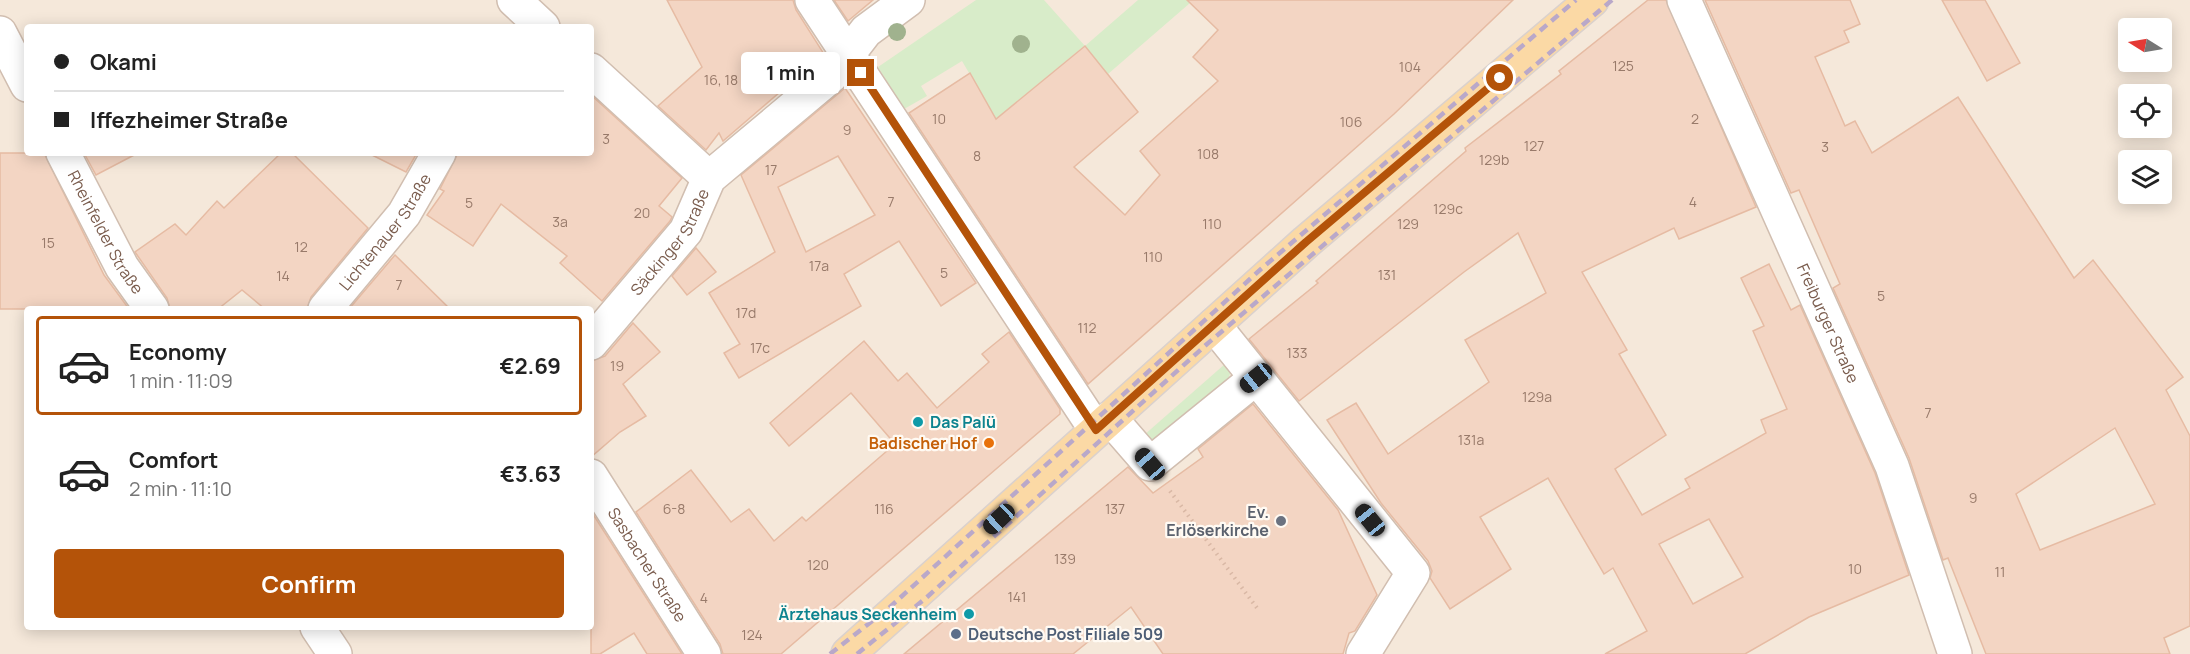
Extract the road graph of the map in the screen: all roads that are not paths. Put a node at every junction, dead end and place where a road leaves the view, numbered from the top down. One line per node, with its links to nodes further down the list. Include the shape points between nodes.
1 (812, 0): 6 (street)
2 (908, 0): 6 (street, Säckinger Straße, via 866,31)
3 (1592, 0): 14 (main road)
4 (1684, 0): 24 (street, Freiburger Straße, via 1892,466)
5 (0, 33): 8 (street)
6 (848, 53): 11 (street, Säckinger Straße, via 832,75); 17 (street)
7 (594, 73): 11 (street)
8 (24, 79)
9 (65, 156): 12 (street, Rheinfelder Straße, via 122,267)
10 (437, 156): 13 (street, Lichtenauer Straße, via 404,214)
11 (709, 178): 15 (street, Säckinger Straße, via 686,231)
12 (151, 306)
13 (328, 306)
14 (1214, 325): 16 (street); 17 (main road)
15 (594, 339)
16 (1256, 378): 17 (street, via 1150,464); 23 (street, via 1413,573)
17 (1103, 424): 22 (main road)
18 (594, 481): 21 (street, Sasbacher Straße)
19 (319, 630): 20 (street)
20 (335, 654)
21 (704, 654)
22 (848, 654)
23 (1363, 654)
24 (1955, 654)

